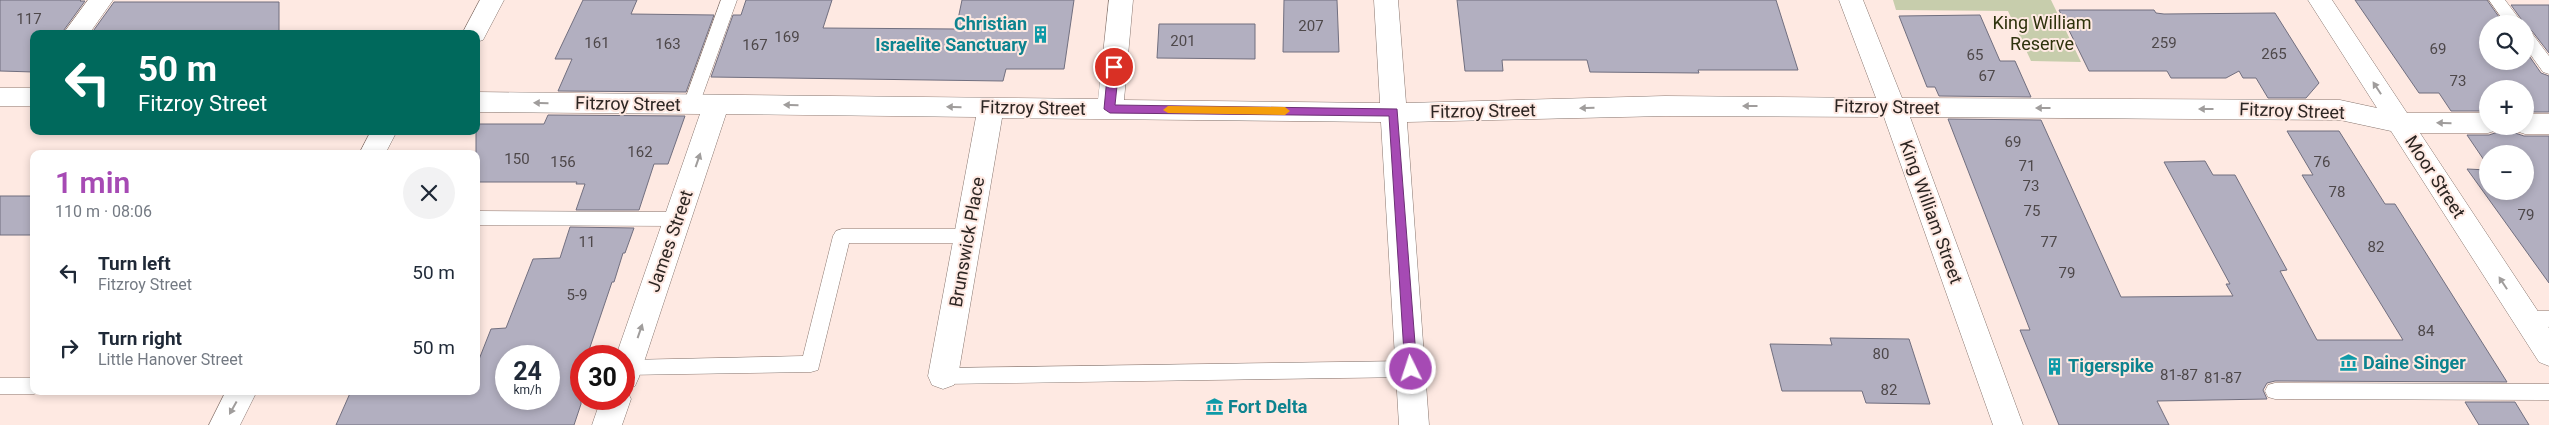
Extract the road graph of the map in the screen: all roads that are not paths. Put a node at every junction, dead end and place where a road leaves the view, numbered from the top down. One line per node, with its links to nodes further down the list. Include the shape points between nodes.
1 (101, 0): 10 (street)
2 (492, 0): 11 (street)
3 (729, 0): 17 (lane)
4 (1121, 0): 20 (street)
5 (1386, 0): 21 (street)
6 (1851, 0): 19 (street, King William Street)
7 (2320, 0): 22 (street, Moor Street, one-way to 7)
8 (2497, 0): 9 (lane)
9 (2509, 15)
10 (78, 30)
11 (476, 30)
12 (2534, 48): 13 (lane)
13 (2549, 68)
14 (30, 95): 15 (street)
15 (0, 97)
16 (480, 102): 17 (street, Fitzroy Street, one-way to 16)
17 (704, 104): 18 (street, Fitzroy Street, one-way to 17); 29 (street, James Street, one-way to 17)
18 (992, 107): 20 (street, Fitzroy Street); 30 (street, Brunswick Place)
19 (1893, 107): 21 (street, Fitzroy Street, one-way to 21, via 1665,106); 22 (street, Fitzroy Street, one-way to 19, via 2340,110); 46 (street, King William Street)
20 (1110, 109): 21 (street, Fitzroy Street)
21 (1394, 112): 34 (street)
22 (2400, 123): 23 (street, Fitzroy Street, one-way to 22); 31 (street, Moor Street, one-way to 22)
23 (2479, 124)
24 (2534, 124): 25 (street)
25 (2549, 124)
26 (382, 135): 27 (street)
27 (374, 150)
28 (480, 218): 29 (lane)
29 (678, 219): 32 (street, James Street, one-way to 29)
30 (968, 236): 35 (lane, via 842,236 811,364); 36 (street, Brunswick Place)
31 (2538, 319): 33 (street, Moor Street)
32 (635, 345)
33 (2549, 353)
34 (1411, 369): 36 (lane); 45 (street)
35 (635, 373)
36 (943, 376)
37 (0, 386): 38 (lane)
38 (30, 386)
39 (2275, 390): 40 (lane)
40 (2549, 392)
41 (240, 395): 43 (street, one-way to 43)
42 (612, 410): 44 (street)
43 (224, 425)
44 (607, 425)
45 (1414, 425)
46 (2008, 425)

